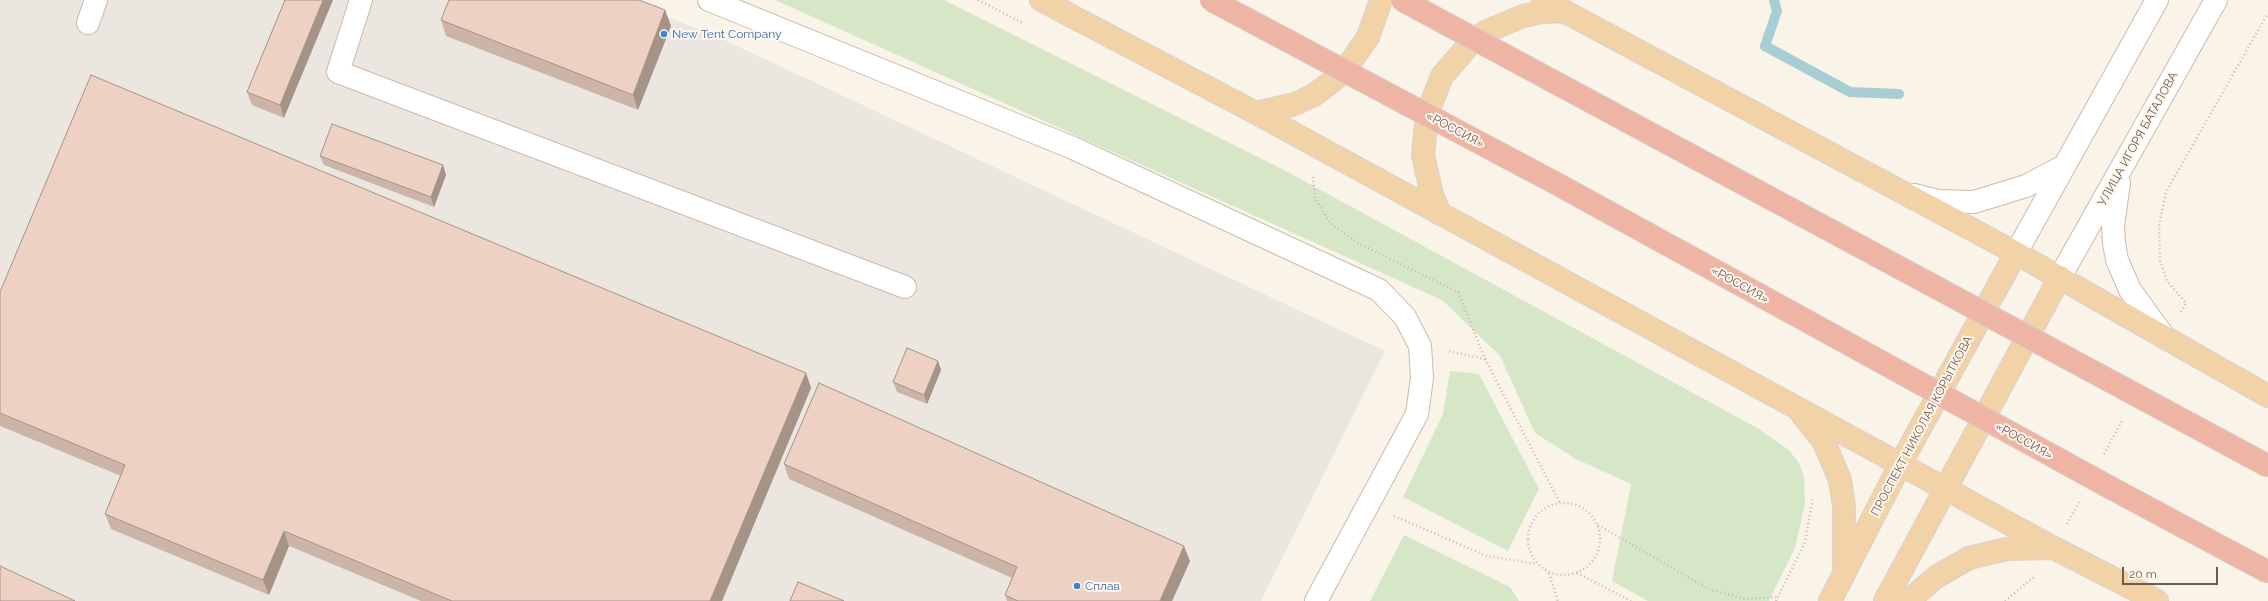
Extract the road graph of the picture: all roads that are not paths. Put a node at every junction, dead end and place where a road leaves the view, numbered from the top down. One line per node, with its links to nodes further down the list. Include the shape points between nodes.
1 (96, 0): 12 (street)
2 (361, 0): 20 (street, via 338,72)
3 (709, 0): 30 (street, via 1073,148 1379,290 1406,317 1420,346 1422,378 1417,414)
4 (1041, 0): 13 (main road)
5 (1211, 0): 29 (highway, «РОССИЯ», bridge, via 1559,185)
6 (1381, 0): 13 (main road, via 1368,37 1358,54 1330,84 1295,104)
7 (1402, 0): 25 (highway, bridge)
8 (1543, 0): 11 (main road)
9 (2157, 0): 14 (street)
10 (2216, 0): 15 (street, УЛИЦА ИГОРЯ БАТАЛОВА)
11 (1563, 11): 16 (main road); 17 (main road, via 1523,16 1485,32 1459,55 1442,76 1427,114 1423,155 1432,196)
12 (88, 23)
13 (1256, 113): 17 (main road)
14 (2064, 166): 16 (street, via 2026,186 1974,202 1938,201); 18 (street)
15 (2121, 170): 19 (street, УЛИЦА ИГОРЯ БАТАЛОВА); 21 (street, via 2113,224 2116,256 2130,290)
16 (1907, 194): 18 (main road)
17 (1440, 214): 23 (main road)
18 (2016, 253): 19 (main road); 24 (main road, ПРОСПЕКТ НИКОЛАЯ КОРЫТКОВА)
19 (2060, 277): 21 (main road); 26 (main road)
20 (905, 287)
21 (2166, 339): 22 (main road)
22 (2268, 396)
23 (1789, 402): 24 (main road); 28 (main road, via 1816,431 1836,467 1844,506)
24 (1901, 463): 26 (main road); 28 (main road, ПРОСПЕКТ НИКОЛАЯ КОРЫТКОВА)
25 (2268, 466)
26 (1946, 488): 27 (main road); 32 (main road)
27 (2054, 548): 33 (main road, via 2000,550 1969,558 1936,577); 34 (main road)
28 (1844, 571): 31 (main road, ПРОСПЕКТ НИКОЛАЯ КОРЫТКОВА)
29 (2268, 572)
30 (1316, 601)
31 (1830, 601)
32 (1885, 601)
33 (1908, 601)
34 (2157, 601)

